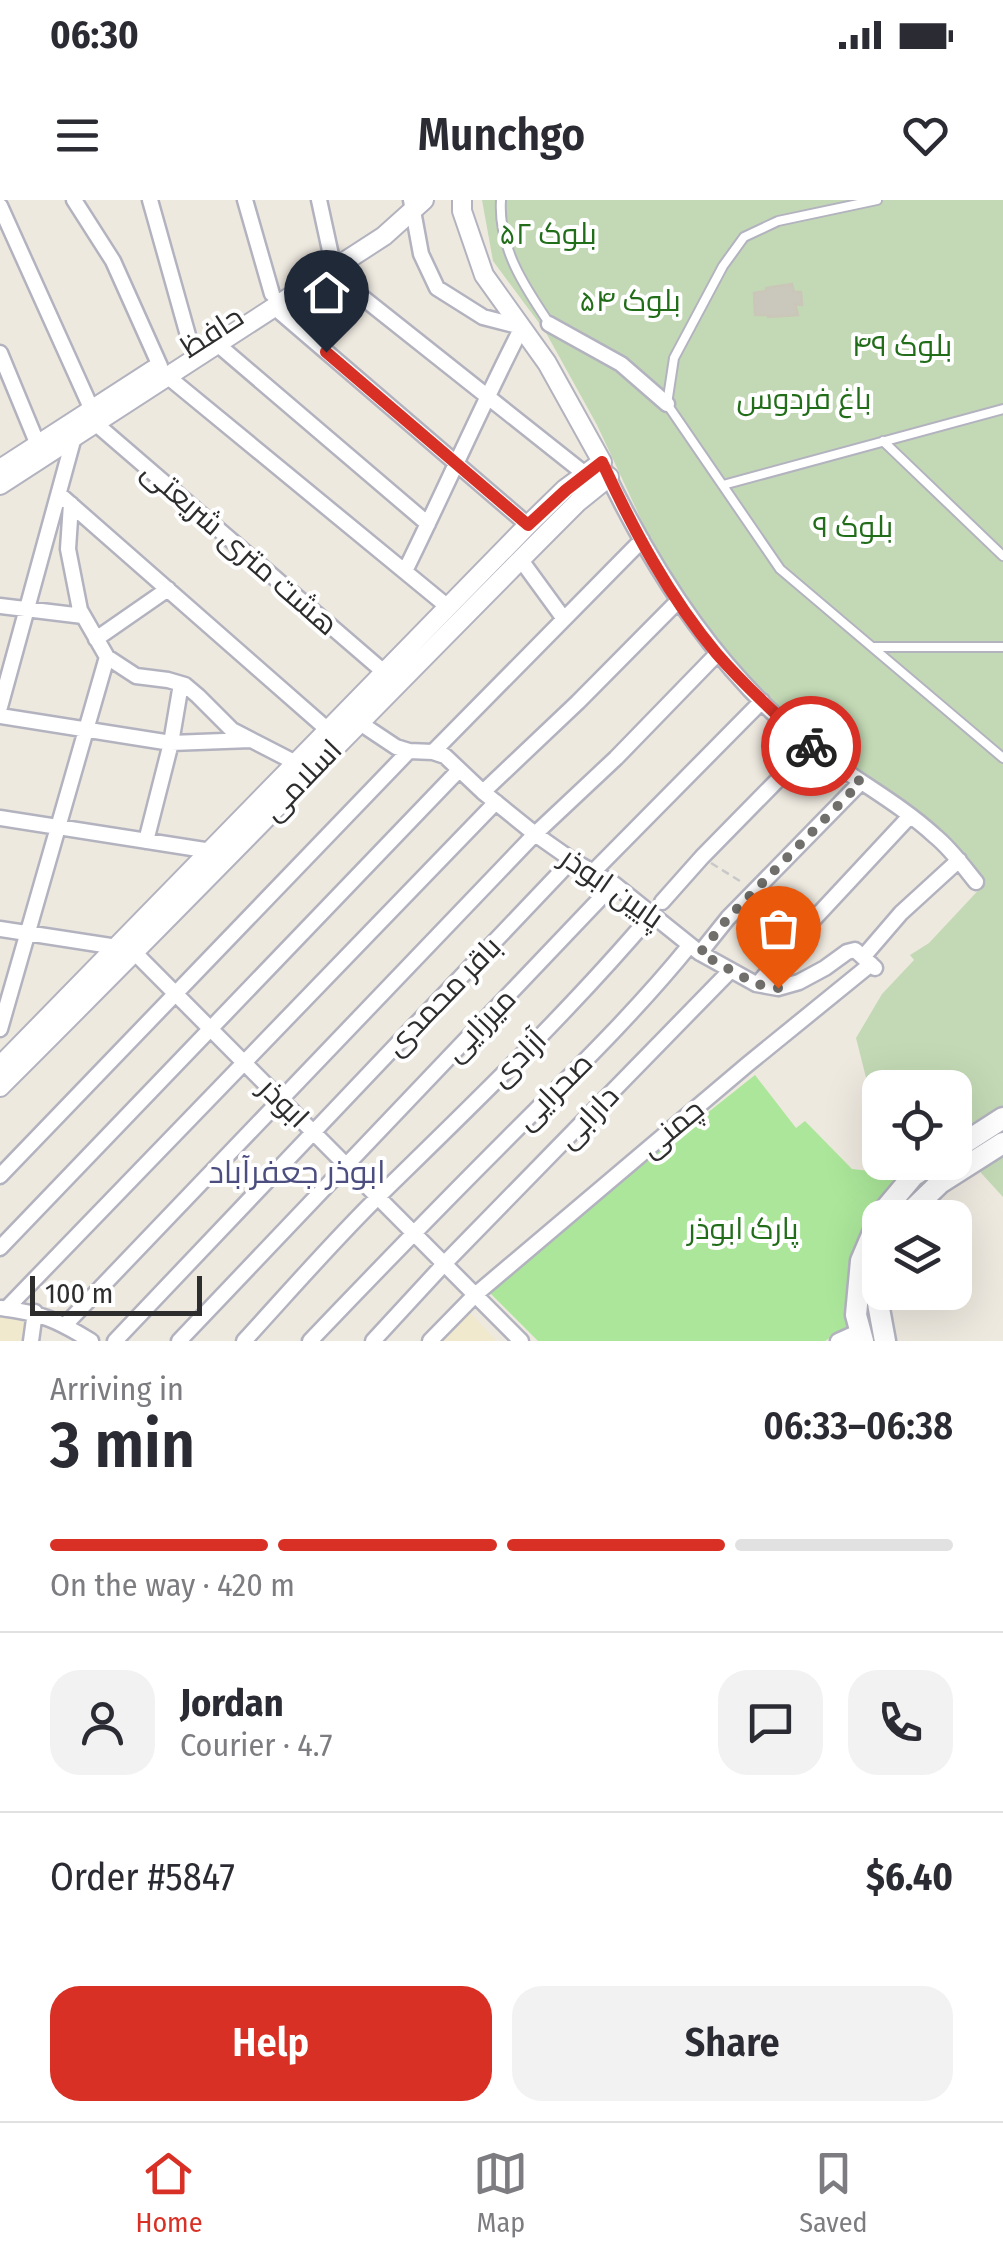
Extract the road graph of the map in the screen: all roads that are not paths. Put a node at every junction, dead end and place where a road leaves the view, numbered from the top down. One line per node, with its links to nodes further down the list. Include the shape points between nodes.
1 (74, 200): 17 (street, via 113,261)
2 (150, 200): 15 (street)
3 (244, 200): 11 (street)
4 (319, 200): 10 (street)
5 (462, 200): 13 (street, via 484,274)
6 (500, 200): 12 (lane, via 508,252)
7 (877, 200): 19 (lane, via 778,222 744,237 674,358)
8 (416, 204): 10 (street, حافظ); 13 (street, via 421,254 437,288 483,318)
9 (0, 206): 21 (street)
10 (330, 263): 11 (street, حافظ); 18 (street)
11 (269, 300): 14 (street, حافظ); 15 (street, حافظ); 26 (street)
12 (549, 324): 19 (street, via 621,364)
13 (522, 327): 18 (street); 28 (street)
14 (216, 343): 17 (street, حافظ); 34 (street)
15 (192, 346): 17 (street, حافظ)
16 (0, 353): 25 (street)
17 (164, 371): 21 (street, حافظ); 39 (street)
18 (487, 394): 26 (street); 29 (street)
19 (667, 404): 31 (lane)
20 (998, 410): 22 (lane); 24 (lane)
21 (94, 416): 23 (street, حافظ); 25 (street, حافظ); 52 (street, هشت متری شریعتی)
22 (1003, 421)
23 (74, 437): 30 (street, حافظ); 32 (street)
24 (883, 442): 31 (lane); 37 (lane)
25 (38, 445): 27 (street, حافظ)
26 (458, 465): 34 (street); 35 (street)
27 (0, 469)
28 (605, 470): 29 (street, اسلامی); 36 (street); 38 (street, اسلامی)
29 (585, 474): 35 (street, اسلامی)
30 (0, 485)
31 (723, 485): 49 (lane, via 780,568)
32 (58, 494): 33 (street); 44 (street)
33 (71, 504): 40 (street); 45 (street, via 68,549)
34 (428, 524): 39 (street)
35 (528, 525): 43 (street, اسلامی)
36 (642, 540): 41 (street); 46 (street)
37 (1003, 556)
38 (521, 560): 46 (street); 57 (street, اسلامی)
39 (405, 571): 43 (street)
40 (168, 589): 47 (street); 59 (street)
41 (678, 601): 50 (street); 69 (street)
42 (0, 606): 44 (street)
43 (448, 606): 52 (street, اسلامی)
44 (27, 610): 45 (street); 55 (street)
45 (84, 616): 47 (street)
46 (564, 619): 64 (street)
47 (96, 639): 51 (street)
48 (1003, 647): 49 (lane)
49 (874, 648): 65 (lane)
50 (717, 654): 54 (street); 74 (street)
51 (108, 657): 53 (street, via 136,676); 58 (street)
52 (384, 672): 57 (street, اسلامی)
53 (181, 684): 60 (street); 61 (street)
54 (762, 701): 62 (street); 79 (street)
55 (0, 707)
56 (0, 716): 58 (street)
57 (352, 717): 59 (street, اسلامی); 63 (street); 86 (street, اسلامی)
58 (86, 730): 61 (street); 73 (street)
59 (328, 730): 66 (street, اسلامی)
60 (252, 740): 61 (street); 66 (street)
61 (171, 743): 75 (street)
62 (811, 746): 68 (street); 82 (street, آزادی)
63 (409, 751): 64 (street); 90 (street)
64 (433, 752): 67 (street, پایین ابوذر)
65 (1003, 758)
66 (296, 763): 76 (street, اسلامی)
67 (459, 770): 69 (street, پایین ابوذر); 91 (street)
68 (861, 782): 71 (street); 85 (street, صحرایی)
69 (483, 792): 70 (street, پایین ابوذر)
70 (496, 802): 74 (street, پایین ابوذر); 94 (street)
71 (910, 816): 78 (street); 89 (street)
72 (0, 818): 73 (street)
73 (57, 827): 75 (street); 84 (street)
74 (535, 834): 77 (street, پایین ابوذر); 97 (street)
75 (146, 841): 76 (street)
76 (210, 851): 86 (street, اسلامی)
77 (572, 860): 79 (street, پایین ابوذر); 99 (street, باقر محمدی)
78 (959, 860): 80 (street); 87 (street, چمنی, via 900,913)
79 (594, 872): 81 (street, پایین ابوذر)
80 (976, 882)
81 (614, 884): 82 (street, پایین ابوذر); 103 (street, میرزایی)
82 (657, 908): 85 (street, پایین ابوذر); 107 (street, آزادی)
83 (0, 929): 84 (street)
84 (28, 933): 86 (street); 92 (street)
85 (695, 949): 88 (street, پایین ابوذر); 109 (street, صحرایی)
86 (126, 950): 90 (street, ابوذر); 93 (street, اسلامی); 96 (street, اسلامی)
87 (870, 962): 89 (street, via 855,950 799,982); 112 (street, چمنی)
88 (731, 970): 89 (street, پایین ابوذر); 111 (street, دارابی)
89 (758, 984)
90 (176, 993): 91 (street, ابوذر); 104 (street)
91 (209, 1027): 94 (street, ابوذر); 110 (street)
92 (0, 1029)
93 (7, 1051): 95 (street, اسلامی)
94 (244, 1062): 97 (street, ابوذر); 113 (street)
95 (0, 1066)
96 (0, 1088)
97 (281, 1099): 99 (street, ابوذر); 116 (street)
98 (1003, 1118): 101 (main road)
99 (313, 1132): 103 (street, ابوذر); 120 (street, باقر محمدی)
100 (1003, 1143): 102 (main road)
101 (972, 1144)
102 (972, 1150)
103 (346, 1165): 107 (street, ابوذر); 121 (street, میرزایی)
104 (0, 1176)
105 (910, 1180): 117 (main road, via 881,1214 861,1260 856,1316)
106 (942, 1180): 108 (main road)
107 (378, 1197): 109 (street, ابوذر); 122 (street, آزادی)
108 (924, 1200)
109 (413, 1232): 111 (street, ابوذر); 123 (street, صحرایی)
110 (0, 1248)
111 (444, 1264): 112 (street, ابوذر); 124 (street, دارابی)
112 (475, 1295): 125 (street, چمنی); 126 (street, ابوذر)
113 (3, 1308): 115 (street)
114 (879, 1310): 128 (main road)
115 (35, 1312): 116 (street); 118 (street)
116 (65, 1325): 119 (street)
117 (862, 1336): 127 (street)
118 (31, 1341)
119 (91, 1341)
120 (115, 1341)
121 (179, 1341)
122 (244, 1341)
123 (310, 1341)
124 (373, 1341)
125 (430, 1341)
126 (521, 1341)
127 (838, 1341)
128 (885, 1341)

